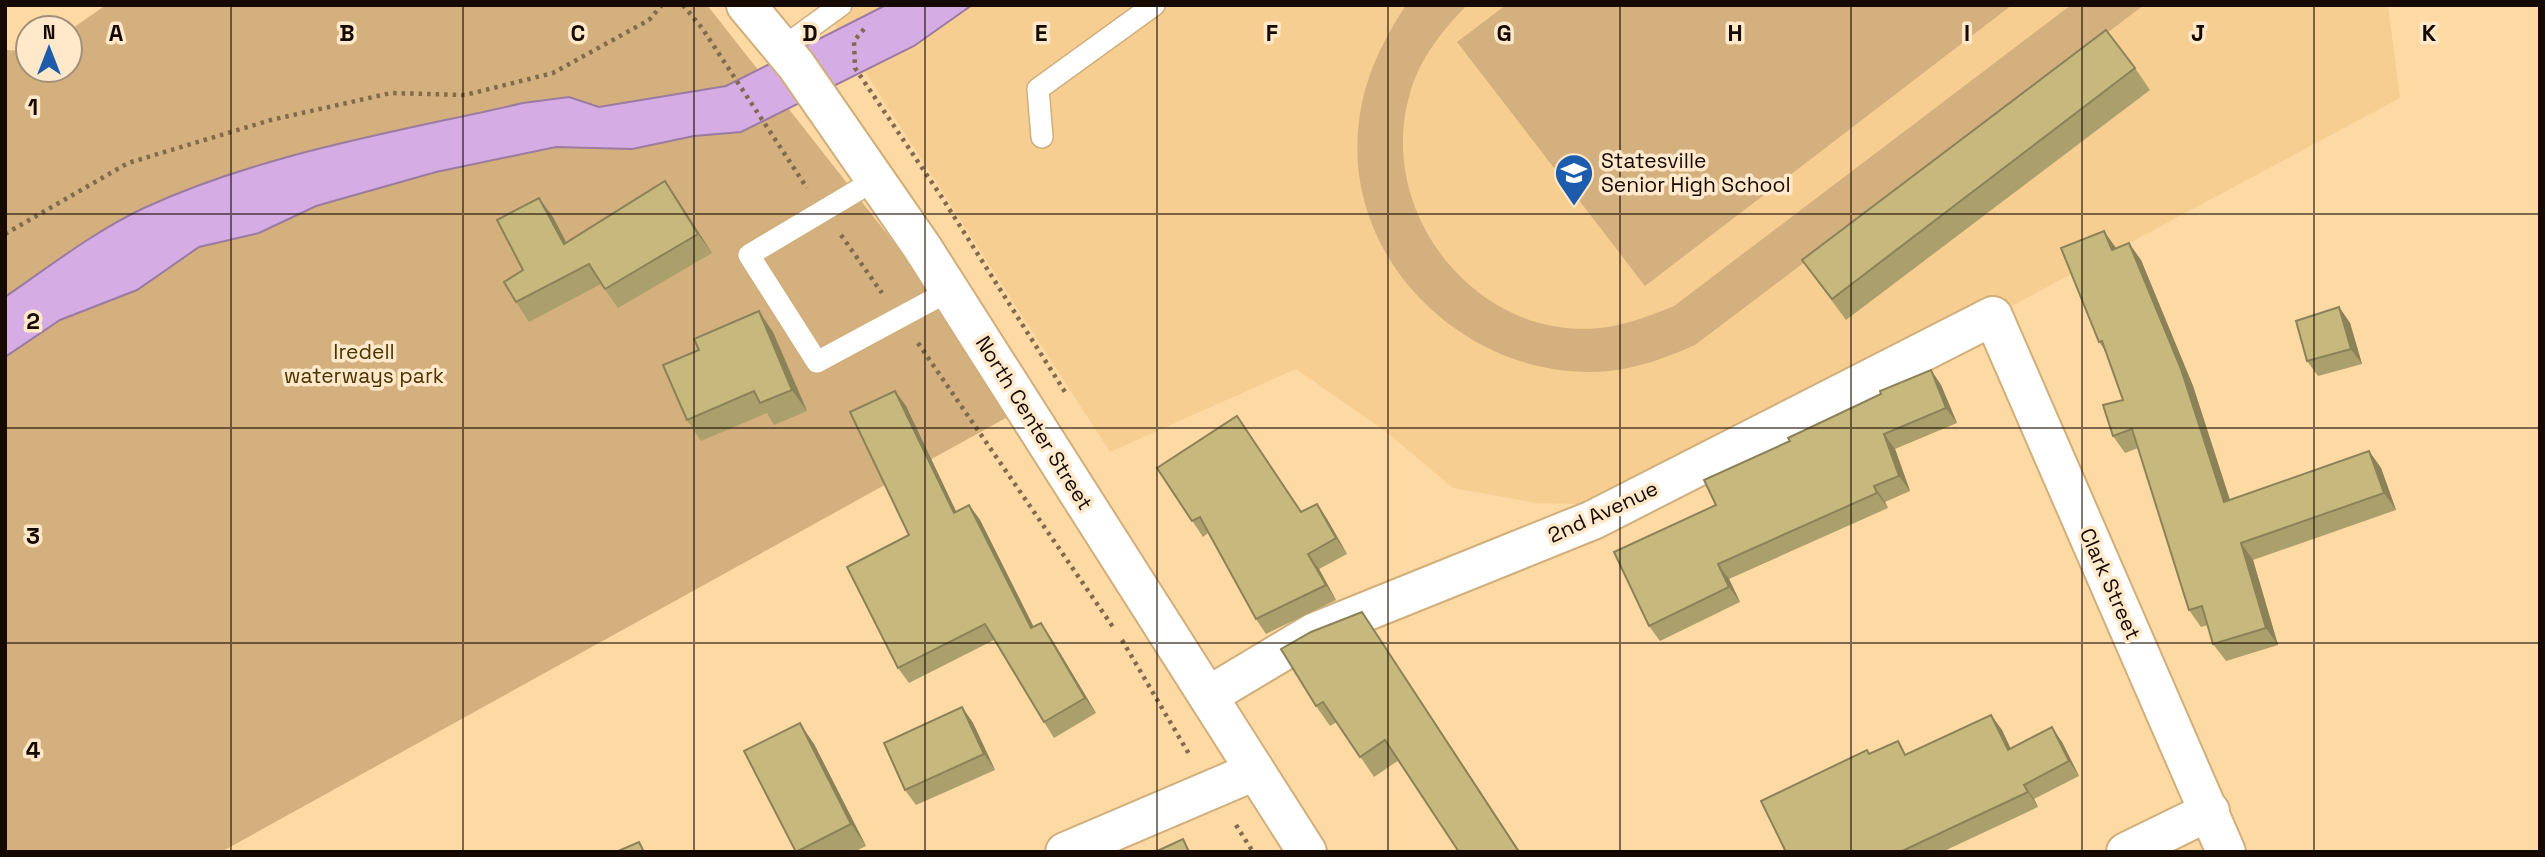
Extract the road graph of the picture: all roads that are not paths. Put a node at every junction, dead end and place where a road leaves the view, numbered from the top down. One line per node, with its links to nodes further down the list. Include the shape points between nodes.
1 (746, 5): 4 (street, North Center Street)
2 (841, 5): 4 (lane)
3 (1154, 5): 5 (lane, via 1038,89)
4 (782, 48): 6 (street, North Center Street)
5 (1042, 137)
6 (875, 180): 7 (street, North Center Street); 7 (lane, via 749,255 817,362)
7 (949, 290): 9 (street, North Center Street)
8 (1993, 316): 9 (street, 2nd Avenue, via 1593,520 1315,632); 11 (street, Clark Street)
9 (1208, 696): 10 (street, North Center Street)
10 (1255, 771): 12 (street); 13 (street, North Center Street)
11 (2210, 811): 14 (street); 15 (street, Clark Street)
12 (1065, 852)
13 (1307, 852)
14 (2126, 852)
15 (2226, 852)

